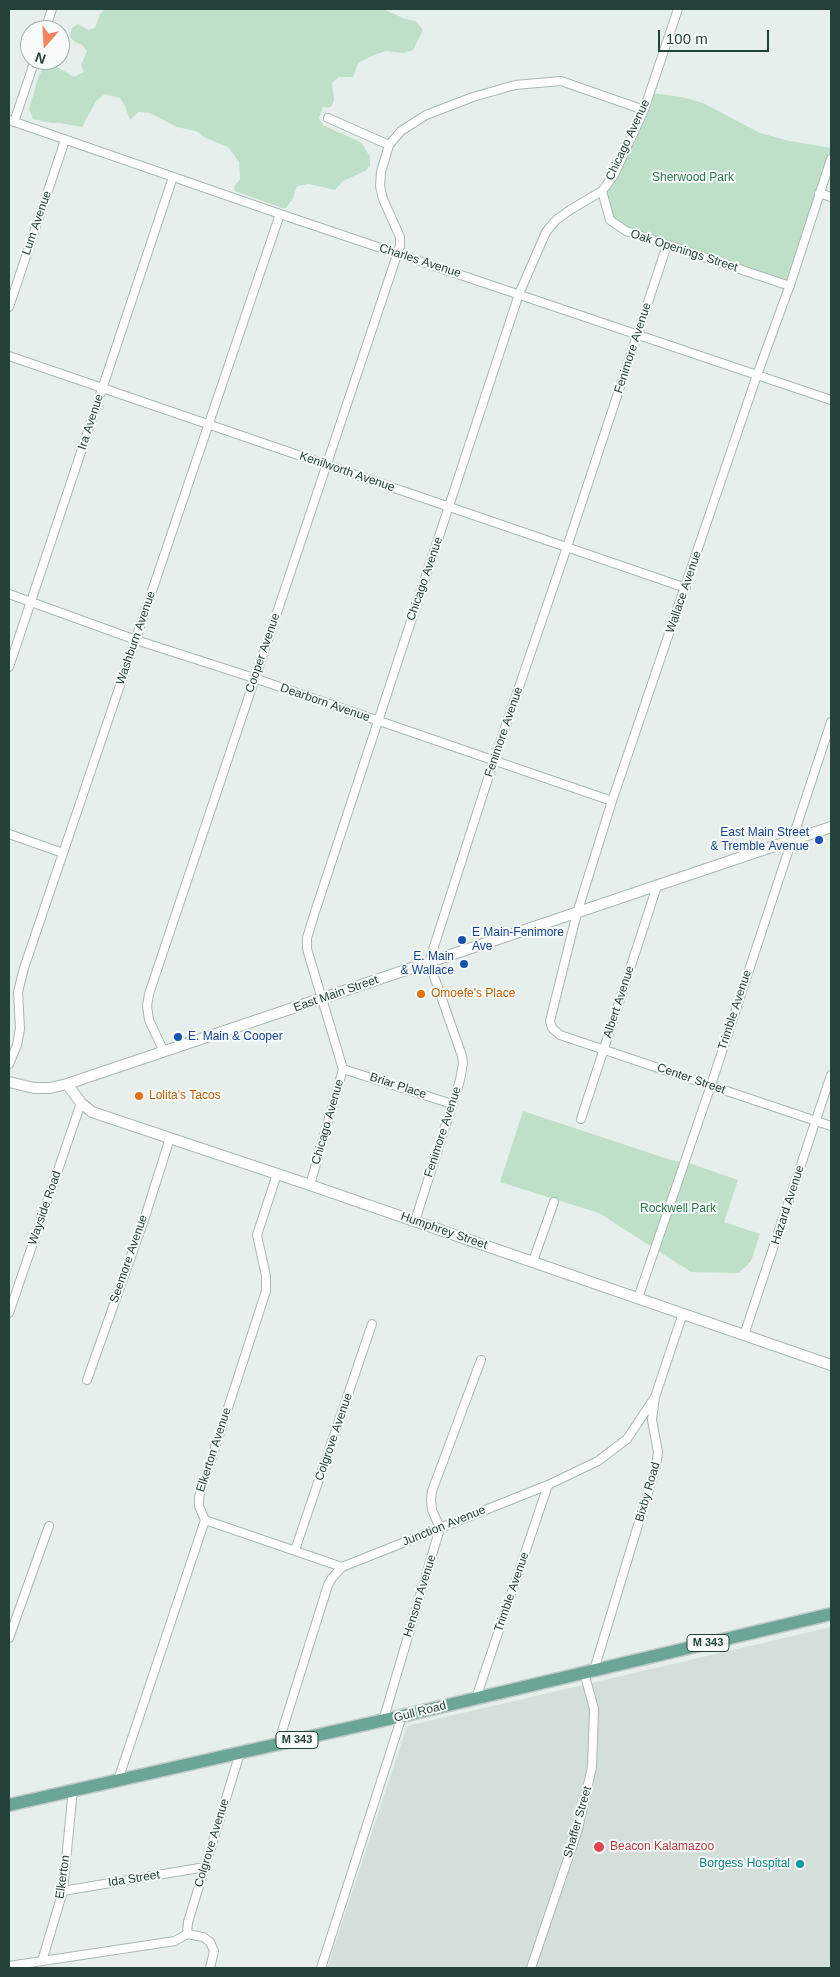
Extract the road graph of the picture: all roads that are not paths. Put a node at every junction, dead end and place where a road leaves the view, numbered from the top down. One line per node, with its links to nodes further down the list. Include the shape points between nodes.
1 (678, 9): 3 (street, Chicago Avenue)
2 (31, 70): 5 (street)
3 (644, 110): 7 (street, via 561,81 515,85 426,115 401,131); 10 (street, Chicago Avenue, via 614,175)
4 (328, 118): 7 (street)
5 (11, 121): 6 (street, Charles Avenue)
6 (65, 140): 9 (street, Charles Avenue); 18 (street, Lum Avenue)
7 (389, 145): 15 (street, via 379,179 383,199 400,237)
8 (831, 159): 11 (street, Wallace Avenue)
9 (173, 177): 13 (street, Charles Avenue); 22 (street, Ira Avenue)
10 (602, 191): 14 (street, Oak Openings Street, via 610,220 616,226); 17 (street, Chicago Avenue, via 562,215 546,232)
11 (820, 193): 12 (street); 16 (street, Wallace Avenue)
12 (831, 197)
13 (280, 214): 15 (street, Charles Avenue); 24 (street, Washburn Avenue)
14 (667, 245): 16 (street, Oak Openings Street); 19 (street, Fenimore Avenue)
15 (398, 254): 17 (street, Charles Avenue); 25 (street, Cooper Avenue)
16 (790, 286): 21 (street, Wallace Avenue)
17 (519, 294): 19 (street, Charles Avenue); 26 (street, Chicago Avenue)
18 (9, 307)
19 (638, 335): 21 (street, Charles Avenue); 27 (street, Fenimore Avenue)
20 (9, 356): 22 (street, Kenilworth Avenue)
21 (757, 375): 23 (street, Charles Avenue); 28 (street, Wallace Avenue)
22 (102, 388): 24 (street, Kenilworth Avenue); 30 (street, Ira Avenue)
23 (831, 400)
24 (208, 425): 25 (street, Kenilworth Avenue); 31 (street, Washburn Avenue)
25 (327, 465): 26 (street, Kenilworth Avenue); 33 (street, Cooper Avenue)
26 (450, 506): 27 (street, Kenilworth Avenue); 34 (street, Chicago Avenue)
27 (567, 547): 28 (street, Kenilworth Avenue); 36 (street, Fenimore Avenue)
28 (686, 588): 37 (street, Wallace Avenue)
29 (9, 594): 30 (street, Dearborn Avenue)
30 (31, 602): 31 (street, Dearborn Avenue); 32 (street, Ira Avenue)
31 (136, 640): 33 (street, Dearborn Avenue); 41 (street, Washburn Avenue)
32 (9, 667)
33 (254, 678): 34 (street, Dearborn Avenue); 48 (street, Cooper Avenue, via 149,994 149,1020)
34 (378, 721): 36 (street, Dearborn Avenue); 45 (street, Chicago Avenue, via 307,938 306,949)
35 (831, 722): 40 (street, Trimble Avenue)
36 (494, 760): 37 (street, Dearborn Avenue); 44 (street, Fenimore Avenue)
37 (612, 801): 43 (street, Wallace Avenue)
38 (831, 827): 40 (street, East Main Street)
39 (9, 834): 41 (street)
40 (791, 840): 42 (street, East Main Street); 54 (street, Trimble Avenue)
41 (63, 853): 49 (street, Washburn Avenue, via 24,968 18,992 20,1029)
42 (657, 886): 43 (street, East Main Street); 47 (street, Albert Avenue)
43 (577, 913): 44 (street, East Main Street); 46 (street, Wallace Avenue, via 550,1021)
44 (429, 962): 45 (street, East Main Street); 56 (street, Fenimore Avenue, via 462,1056 460,1080)
45 (321, 999): 48 (street, East Main Street); 50 (street, Chicago Avenue)
46 (552, 1028): 47 (street, Center Street, via 560,1035)
47 (603, 1049): 54 (street, Center Street); 57 (street, Albert Avenue)
48 (164, 1052): 53 (street, East Main Street)
49 (9, 1064)
50 (343, 1069): 56 (street, Briar Place); 62 (street, Chicago Avenue)
51 (831, 1075): 58 (street, Hazard Avenue)
52 (9, 1082): 53 (street, East Main Street, via 34,1088)
53 (67, 1084): 55 (street, Humphrey Street)
54 (711, 1086): 58 (street, Center Street); 66 (street, Trimble Avenue)
55 (81, 1103): 60 (street, Humphrey Street, via 92,1112); 67 (street, Wayside Road)
56 (452, 1104): 64 (street, Fenimore Avenue)
57 (581, 1118)
58 (816, 1121): 59 (street, Center Street); 70 (street, Hazard Avenue)
59 (831, 1126)
60 (170, 1138): 61 (street, Humphrey Street); 73 (street, Seemore Avenue)
61 (277, 1174): 62 (street, Humphrey Street); 76 (street, Elkerton Avenue, via 258,1236 266,1291 199,1498)
62 (310, 1185): 64 (street, Humphrey Street)
63 (554, 1202): 65 (street)
64 (415, 1220): 65 (street, Humphrey Street)
65 (533, 1261): 66 (street, Humphrey Street)
66 (638, 1298): 68 (street, Humphrey Street)
67 (9, 1313)
68 (682, 1314): 70 (street, Humphrey Street); 74 (street, Bixby Road)
69 (372, 1324): 79 (street, Colgrove Avenue)
70 (744, 1335): 72 (street, Humphrey Street)
71 (481, 1360): 78 (street, via 432,1491 432,1510)
72 (831, 1364)
73 (87, 1380)
74 (655, 1397): 75 (street, Junction Avenue, via 628,1439 598,1461); 83 (street, Bixby Road, via 652,1420 658,1452 656,1466)
75 (548, 1485): 78 (street, Junction Avenue); 84 (street, Trimble Avenue)
76 (205, 1520): 79 (street); 89 (street)
77 (49, 1526): 82 (street)
78 (440, 1528): 80 (street, Junction Avenue); 86 (street, Henson Avenue)
79 (295, 1550): 80 (street)
80 (342, 1567): 87 (street, via 328,1585)
81 (831, 1614): 83 (main road, Gull Road / M 343)
82 (9, 1638)
83 (589, 1671): 84 (main road, Gull Road / M 343); 99 (street, Shaffer Street, via 594,1709 592,1766 578,1829)
84 (476, 1698): 85 (main road, Gull Road / M 343)
85 (402, 1716): 86 (main road, Gull Road / M 343); 98 (street)
86 (383, 1721): 87 (main road, Gull Road / M 343)
87 (278, 1744): 88 (main road, Gull Road / M 343)
88 (240, 1753): 89 (main road, Gull Road / M 343); 92 (street, Colgrove Avenue)
89 (118, 1780): 90 (main road, Gull Road / M 343)
90 (73, 1790): 91 (main road, Gull Road / M 343); 93 (street, Elkerton)
91 (9, 1805)
92 (205, 1867): 93 (street, Ida Street); 94 (street, Colgrove Avenue)
93 (63, 1891): 95 (street, Elkerton)
94 (187, 1934): 95 (street, via 175,1941); 97 (street, via 204,1937 210,1942 214,1951)
95 (42, 1961): 96 (street)
96 (9, 1966)
97 (210, 1968)
98 (321, 1968)
99 (531, 1968)

